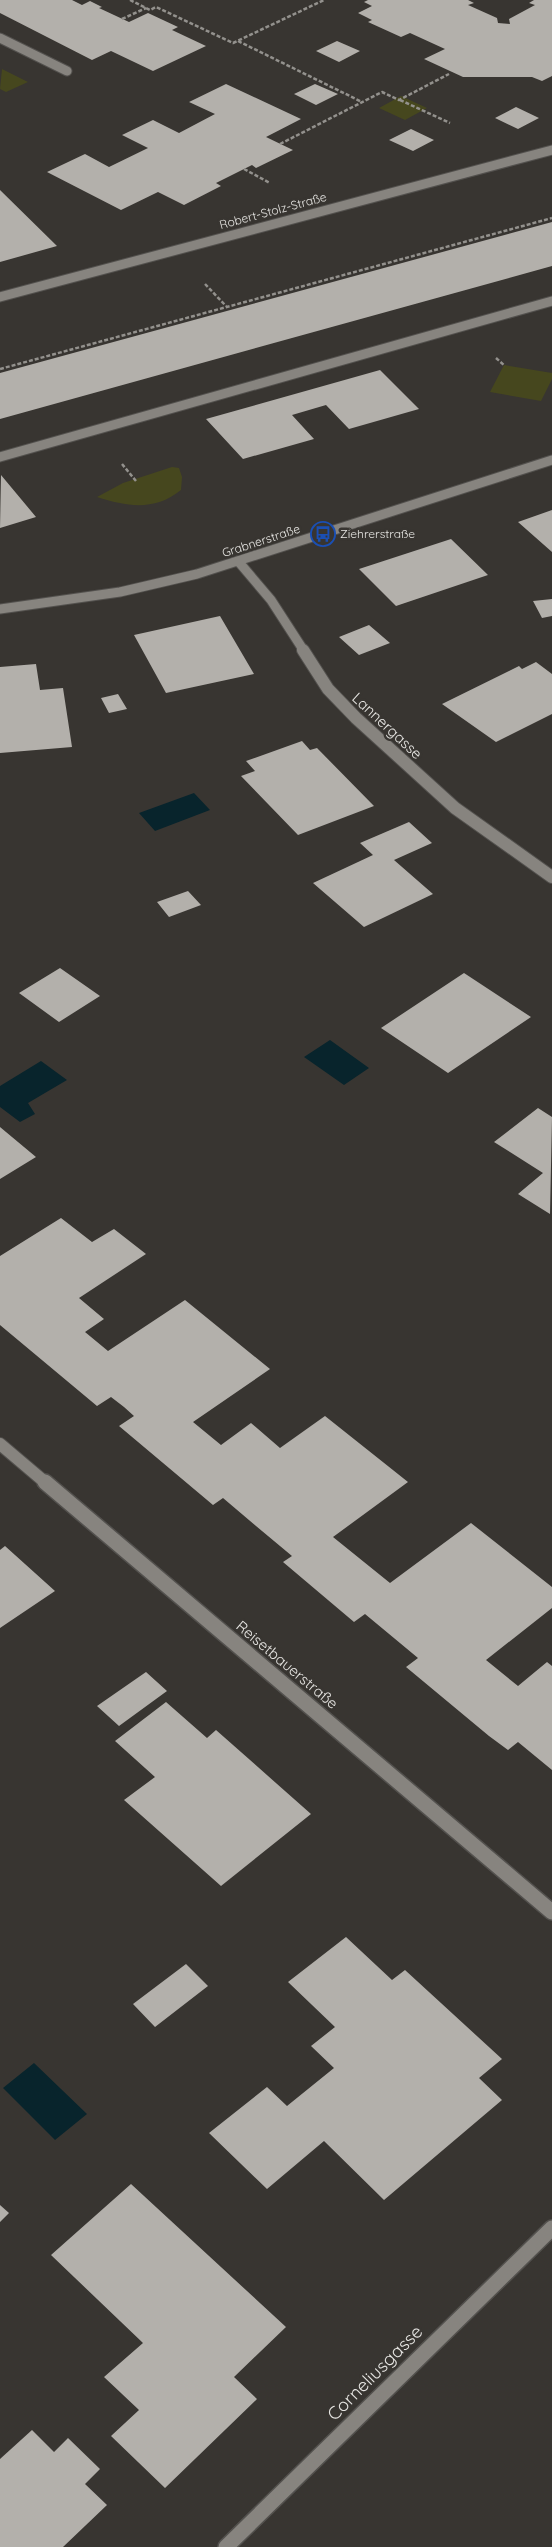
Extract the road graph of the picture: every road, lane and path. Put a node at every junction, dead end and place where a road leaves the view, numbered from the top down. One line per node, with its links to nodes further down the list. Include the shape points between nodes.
1 (130, 0): 3 (path)
2 (324, 0): 6 (path)
3 (146, 8): 4 (path); 6 (path, via 156,7 233,43)
4 (122, 19)
5 (0, 38): 7 (street)
6 (238, 40): 10 (path)
7 (67, 71)
8 (449, 74): 9 (path)
9 (399, 100): 10 (path, via 382,92); 11 (path)
10 (362, 102): 12 (path)
11 (450, 123)
12 (280, 144)
13 (552, 150): 16 (street, Robert-Stolz-Straße)
14 (552, 218): 18 (path)
15 (206, 285): 18 (path)
16 (0, 297)
17 (552, 301): 20 (street)
18 (227, 307): 19 (path)
19 (0, 369)
20 (0, 457)
21 (552, 460): 22 (street, Grabnerstraße)
22 (238, 561): 23 (street, Grabnerstraße, via 120,592); 24 (street, Lannergasse, via 270,600 328,689 356,718 455,808)
23 (0, 609)
24 (552, 878)
25 (0, 1444): 26 (street, Reisetbauerstraße)
26 (552, 1912)
27 (552, 2228): 28 (street, Corneliusgasse)
28 (226, 2547)

